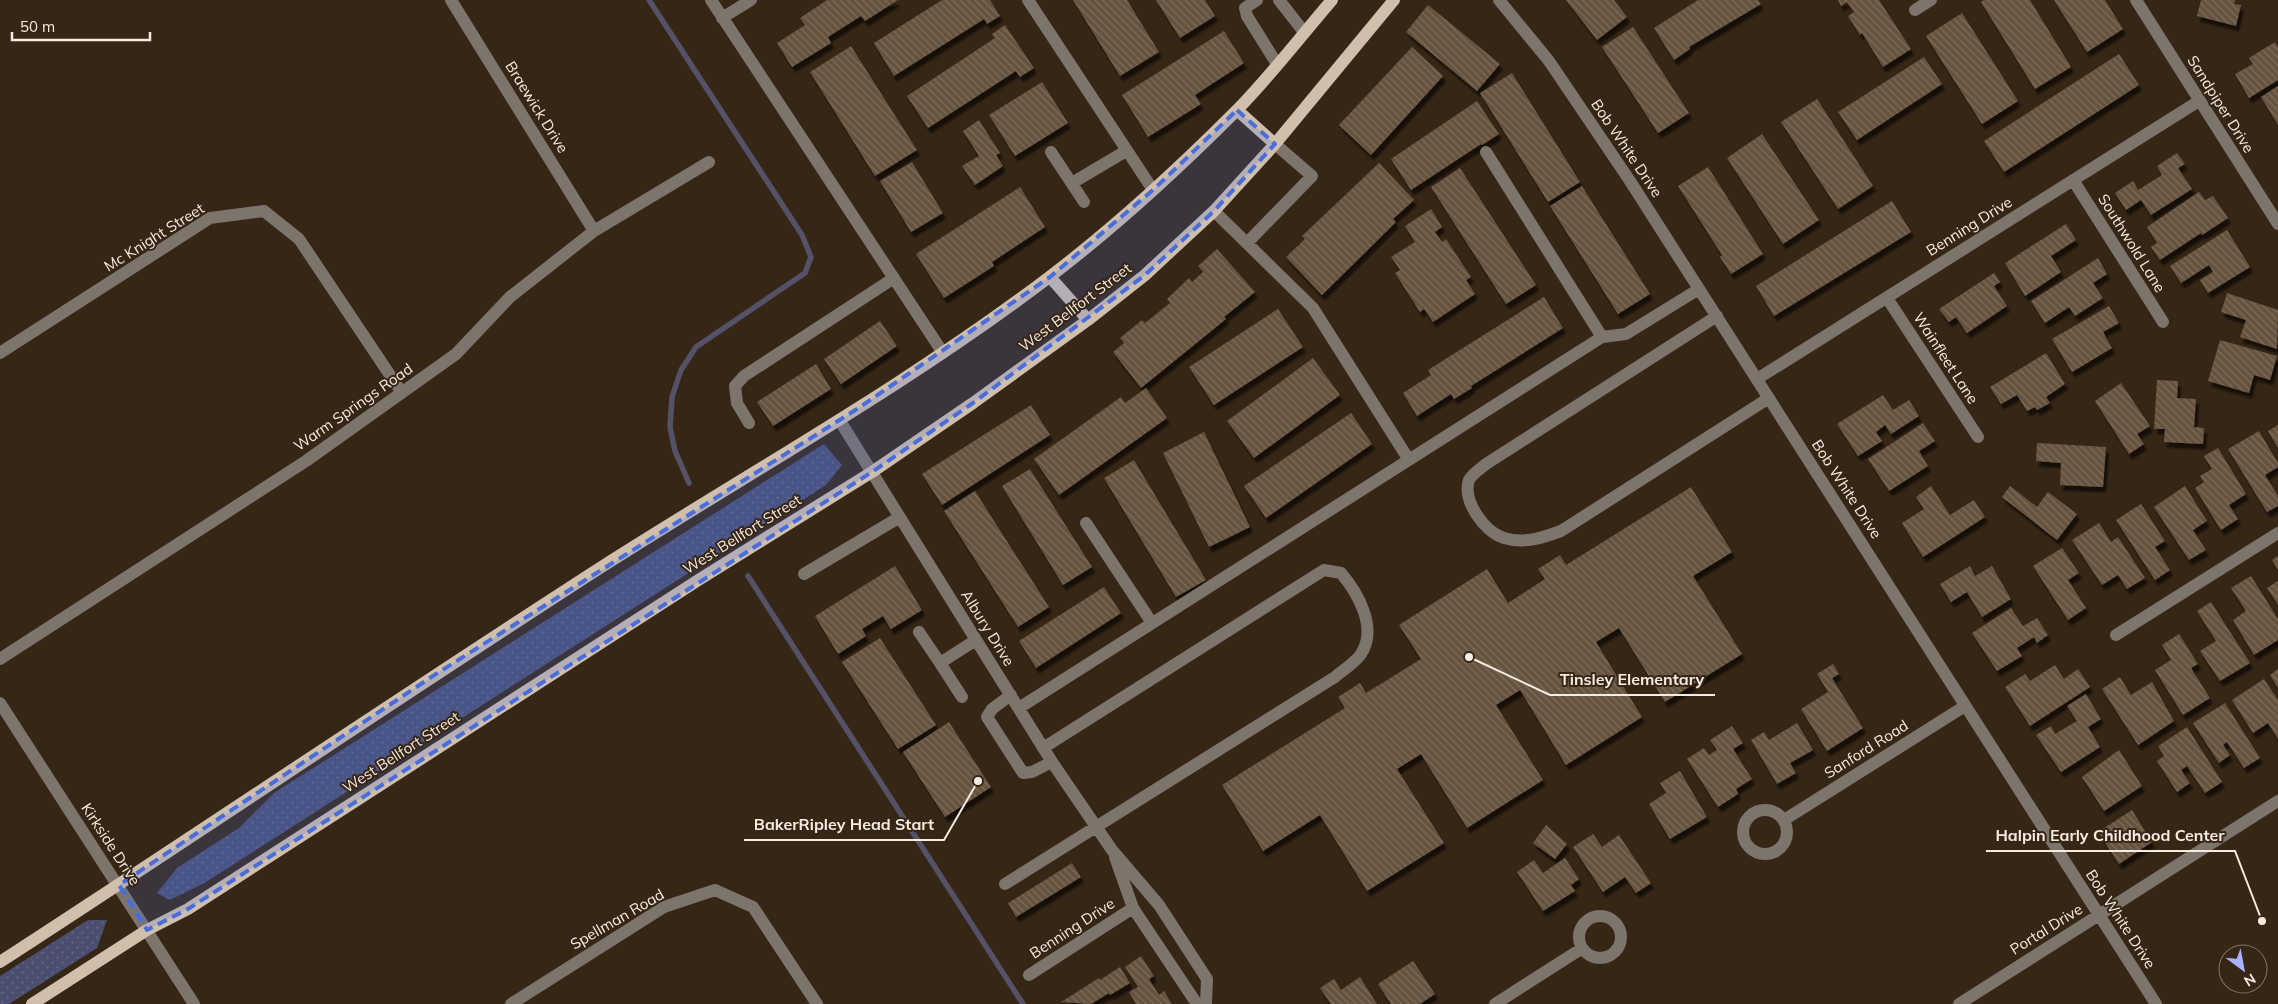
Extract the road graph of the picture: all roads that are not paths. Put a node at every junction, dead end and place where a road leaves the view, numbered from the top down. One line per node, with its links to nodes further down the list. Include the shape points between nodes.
1 (451, 0): 29 (street, Braewick Drive)
2 (710, 0): 13 (street)
3 (751, 0): 13 (street)
4 (1028, 0): 19 (street)
5 (1257, 0): 15 (street, via 1245,8 1247,16)
6 (1279, 0): 14 (street)
7 (1332, 0): 14 (main road)
8 (1394, 0): 18 (main road, West Bellfort Street)
9 (1499, 0): 33 (street, Bob White Drive, via 1549,60)
10 (1931, 0): 12 (street)
11 (2136, 0): 16 (street, Sandpiper Drive)
12 (1915, 10)
13 (722, 18): 32 (street)
14 (1304, 32): 15 (main road)
15 (1277, 64): 17 (main road)
16 (2199, 101): 23 (street, Benning Drive); 28 (street, Sandpiper Drive)
17 (1237, 110): 18 (main road); 25 (main road)
18 (1275, 144): 27 (main road, West Bellfort Street); 30 (street, via 1312,176)
19 (1126, 151): 24 (street); 25 (street)
20 (1051, 152): 24 (street)
21 (1486, 152): 38 (street)
22 (709, 162): 29 (street, Warm Springs Road)
23 (2073, 180): 34 (street, Benning Drive); 37 (street, Southwold Lane)
24 (1072, 183): 26 (street)
25 (1153, 190): 31 (main road)
26 (1084, 202)
27 (1214, 211): 30 (street); 36 (main road, West Bellfort Street, via 1145,275)
28 (2278, 224)
29 (594, 231): 42 (street, Warm Springs Road, via 510,297 456,354)
30 (1247, 243): 47 (street, via 1313,308)
31 (1050, 276): 36 (main road); 40 (main road)
32 (894, 278): 40 (street); 45 (street, via 744,376 735,386 737,403)
33 (1699, 289): 35 (street, Bob White Drive); 38 (street, via 1626,334)
34 (1887, 298): 41 (street, Benning Drive); 46 (street, Wainfleet Lane)
35 (1717, 316): 41 (street, Bob White Drive); 43 (street, via 1486,464 1470,478 1467,493 1474,507 1488,527 1503,538 1540,539 1560,531)
36 (1088, 320): 48 (main road, West Bellfort Street)
37 (2163, 322)
38 (1602, 338): 47 (street)
39 (0, 353): 42 (street, Mc Knight Street, via 210,218 264,210 299,239)
40 (943, 353): 44 (main road)
41 (1757, 379): 43 (street, Bob White Drive)
42 (402, 393): 57 (street, Warm Springs Road, via 306,461)
43 (1769, 398): 62 (street, Bob White Drive)
44 (840, 420): 48 (street, Albury Drive); 71 (main road, via 681,516 452,663)
45 (749, 423)
46 (1978, 437)
47 (1409, 460): 53 (street)
48 (872, 472): 49 (street, Albury Drive); 74 (main road, West Bellfort Street, via 188,909)
49 (900, 517): 52 (street); 56 (street, Albury Drive)
50 (1086, 523): 53 (street)
51 (2278, 533): 55 (street)
52 (804, 574)
53 (1152, 624): 63 (street)
54 (919, 632): 58 (street)
55 (2116, 635)
56 (976, 640): 58 (street); 59 (street, Albury Drive)
57 (0, 659)
58 (940, 663): 60 (street)
59 (1011, 696): 63 (street, Albury Drive); 65 (street, via 987,717 1023,773)
60 (962, 697)
61 (0, 703): 71 (street, Kirkside Drive)
62 (1965, 706): 67 (street, Sanford Road); 73 (street, Bob White Drive)
63 (1019, 708): 64 (street, Albury Drive)
64 (1043, 748): 65 (street, Albury Drive); 68 (street, via 1324,570 1341,573 1350,584 1366,619 1367,635 1362,654 1335,677)
65 (1052, 762): 68 (street, Albury Drive)
66 (2278, 801): 73 (street, Portal Drive)
67 (1784, 820)
68 (1098, 827): 69 (street, Albury Drive); 70 (street)
69 (1112, 850): 72 (street, Albury Drive); 83 (street, Albury Drive, via 1159,905 1207,979)
70 (1006, 884)
71 (119, 885): 74 (street, Kirkside Drive); 76 (main road)
72 (1133, 908): 77 (street, Benning Drive); 82 (street, Albury Drive)
73 (2099, 915): 85 (street, Portal Drive); 86 (street, Bob White Drive)
74 (147, 930): 78 (main road, West Bellfort Street); 79 (street, Kirkside Drive)
75 (1581, 949): 84 (street)
76 (0, 962)
77 (1029, 975)
78 (32, 1004)
79 (194, 1004)
80 (511, 1004): 81 (street, Spellman Road, via 664,907 715,890 753,907)
81 (817, 1004)
82 (1197, 1004)
83 (1206, 1004)
84 (1495, 1004)
85 (1959, 1004)
86 (2156, 1004)

